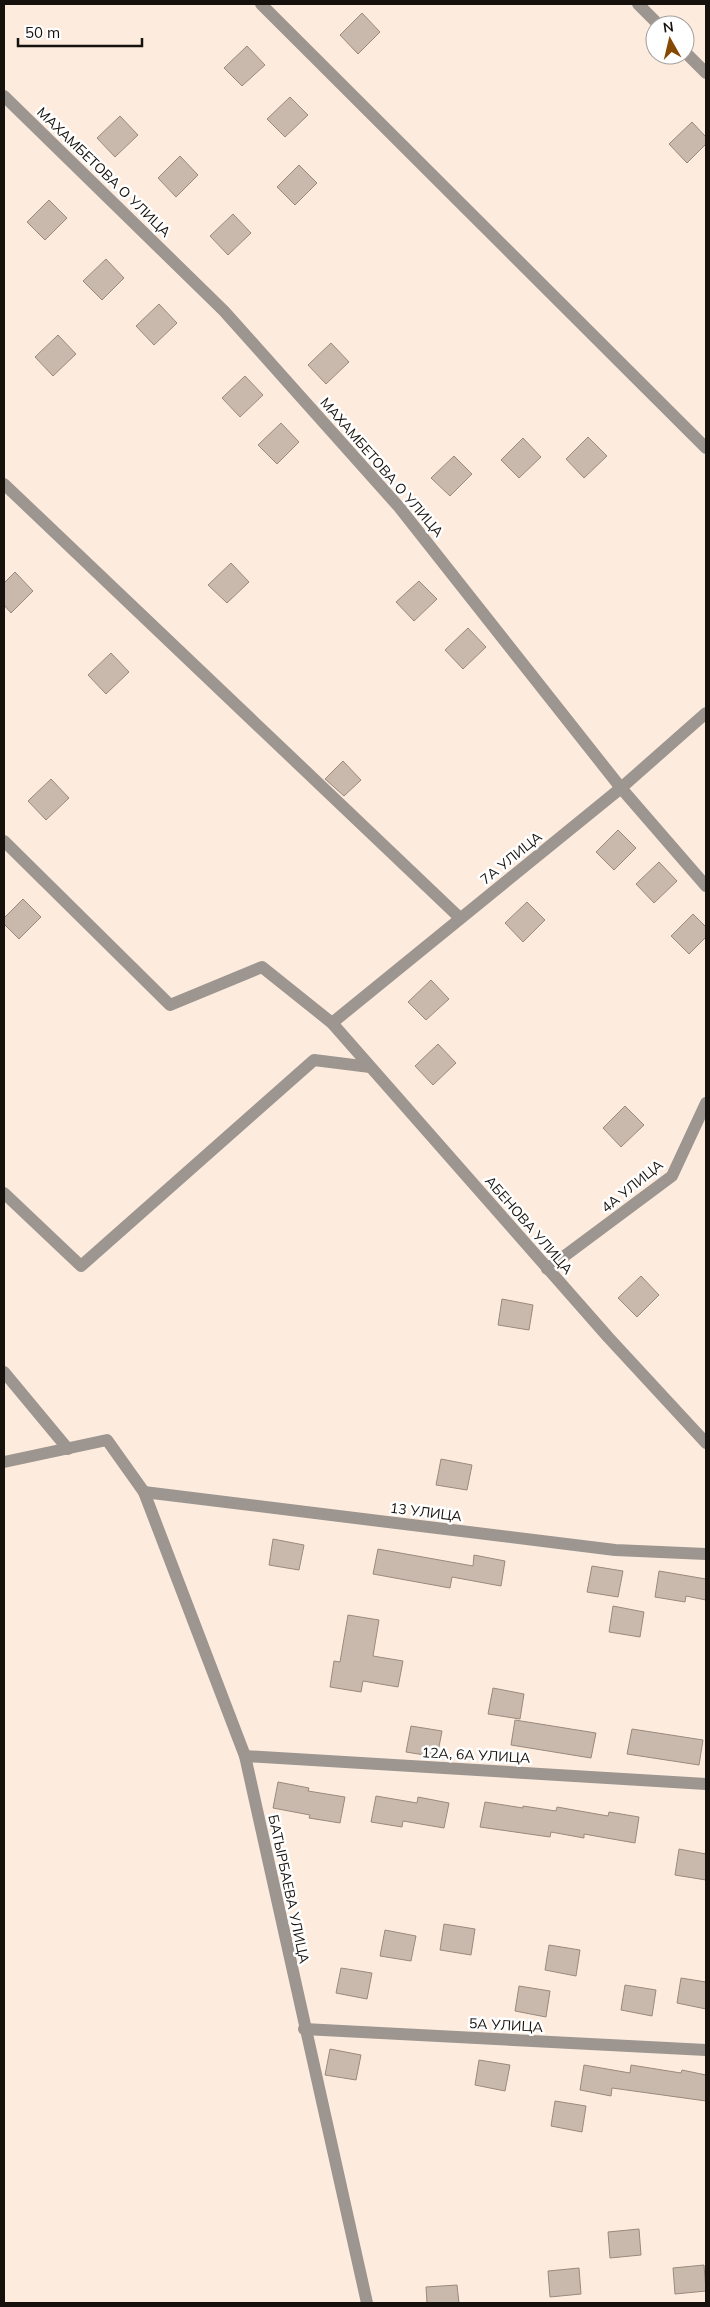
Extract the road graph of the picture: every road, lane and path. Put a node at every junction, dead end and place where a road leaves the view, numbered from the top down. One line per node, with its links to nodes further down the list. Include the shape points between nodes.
1 (262, 4): 7 (street)
2 (638, 4): 3 (street)
3 (649, 15)
4 (695, 62): 5 (street)
5 (706, 74)
6 (4, 96): 10 (street, МАХАМБЕТОВА О УЛИЦА, via 224,311 341,441 399,507)
7 (706, 448)
8 (4, 484): 13 (street)
9 (706, 713): 10 (street, 7А УЛИЦА)
10 (621, 788): 12 (street, МАХАМБЕТОВА О УЛИЦА); 13 (street, 7А УЛИЦА)
11 (4, 842): 14 (street, АБЕНОВА УЛИЦА, via 170,1005 262,967)
12 (706, 886)
13 (460, 918): 14 (street, 7А УЛИЦА)
14 (332, 1023): 15 (street, АБЕНОВА УЛИЦА)
15 (370, 1067): 17 (street, via 314,1060 81,1266); 18 (street, АБЕНОВА УЛИЦА)
16 (706, 1103): 18 (street, 4А УЛИЦА, via 672,1176)
17 (4, 1193)
18 (547, 1269): 20 (street, АБЕНОВА УЛИЦА)
19 (4, 1372): 21 (street)
20 (706, 1443)
21 (68, 1449): 22 (street); 23 (street, БАТЫРБАЕВА УЛИЦА, via 107,1440)
22 (4, 1462)
23 (144, 1492): 24 (street, 13 УЛИЦА, via 615,1550); 25 (street, БАТЫРБАЕВА УЛИЦА)
24 (706, 1554)
25 (245, 1756): 26 (street, 12А, 6А УЛИЦА); 27 (street, БАТЫРБАЕВА УЛИЦА)
26 (706, 1784)
27 (304, 2029): 28 (street, 5А УЛИЦА); 29 (street, БАТЫРБАЕВА УЛИЦА)
28 (706, 2050)
29 (367, 2303)

